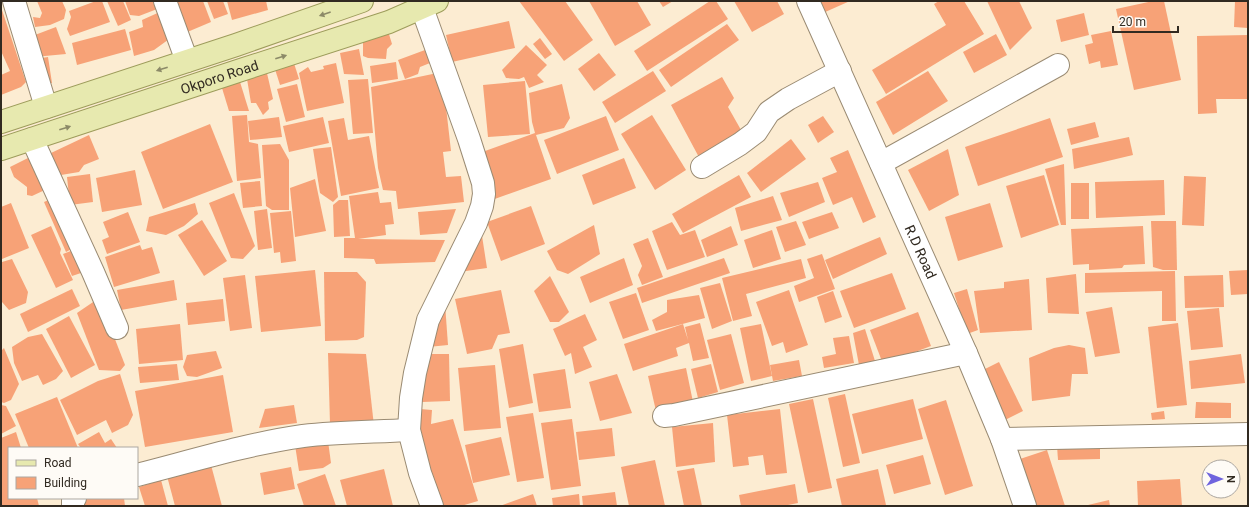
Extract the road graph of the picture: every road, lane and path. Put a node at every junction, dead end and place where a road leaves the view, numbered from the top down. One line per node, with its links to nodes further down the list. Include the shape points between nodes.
1 (14, 1): 11 (street)
2 (165, 1): 7 (street)
3 (362, 1): 6 (main road, Okporo Road, one-way to 6)
4 (808, 1): 10 (street, R.D Road)
5 (430, 4): 9 (main road, Okporo Road, one-way to 5, via 389,22); 20 (street, via 483,183 484,194 476,223 428,320 415,374)
6 (236, 45): 7 (main road, Okporo Road); 9 (main road)
7 (187, 61): 11 (main road, Okporo Road, one-way to 11)
8 (1058, 65): 15 (street)
9 (244, 69): 13 (main road, Okporo Road, one-way to 9)
10 (840, 72): 15 (street, R.D Road); 16 (street, via 788,99 769,112 756,132)
11 (46, 107): 12 (main road, Okporo Road)
12 (1, 122)
13 (32, 139): 14 (main road, Okporo Road); 17 (street)
14 (1, 149)
15 (881, 163): 18 (street, R.D Road)
16 (702, 167)
17 (117, 328)
18 (966, 353): 19 (street, via 674,416); 22 (street, R.D Road)
19 (664, 416)
20 (409, 430): 23 (street, via 304,436 248,447); 24 (street)
21 (1248, 434): 22 (street)
22 (1002, 439): 25 (street, R.D Road)
23 (138, 475)
24 (432, 506)
25 (1025, 506)

